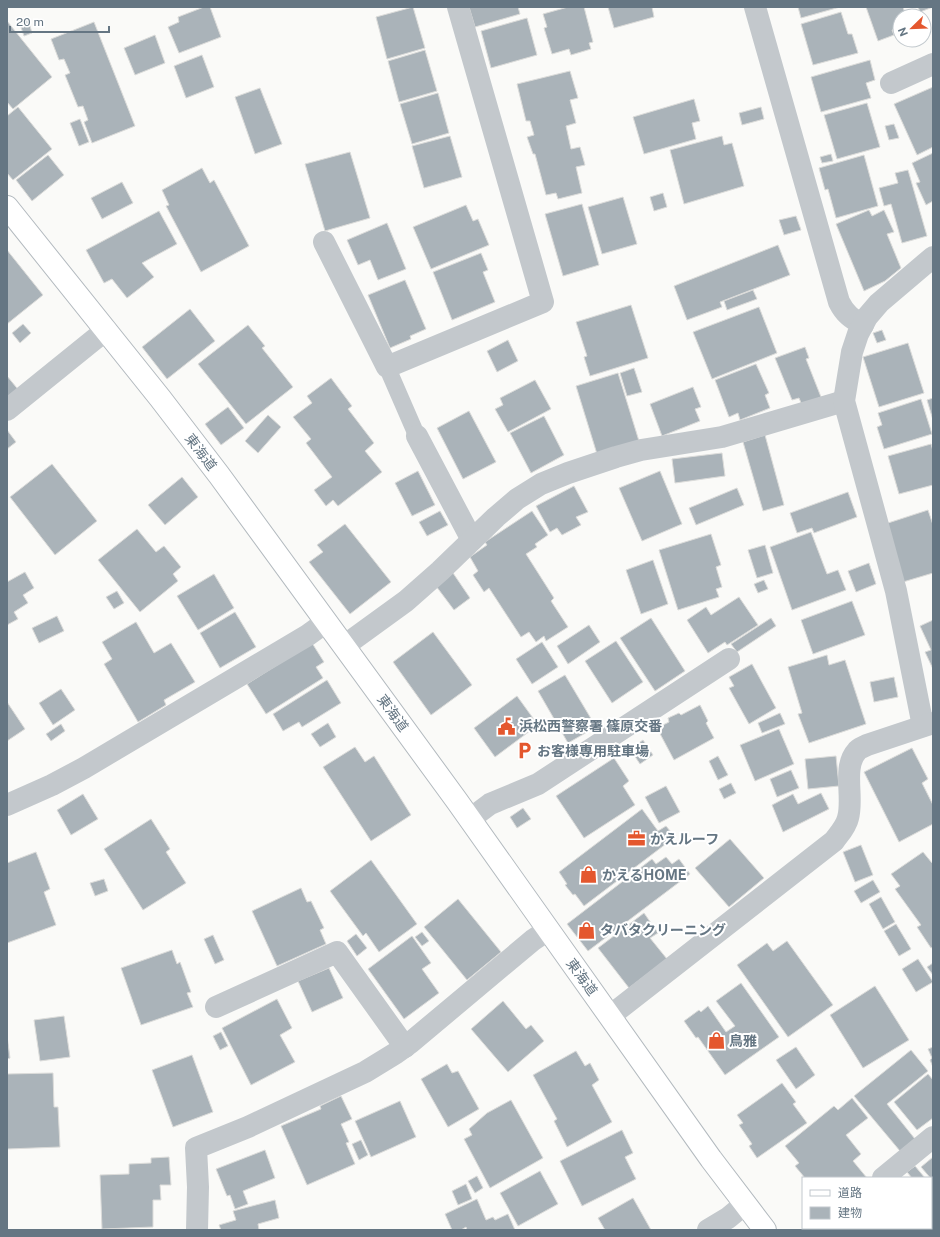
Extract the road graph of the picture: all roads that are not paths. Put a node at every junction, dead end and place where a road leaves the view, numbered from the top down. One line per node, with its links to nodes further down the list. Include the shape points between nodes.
1 (458, 7): 10 (street, via 543,302)
2 (755, 7): 8 (street, via 839,302 844,311)
3 (933, 64): 4 (street)
4 (891, 83)
5 (7, 207): 9 (main road, 東海道)
6 (324, 242): 10 (street)
7 (933, 257): 8 (street, via 879,303)
8 (863, 325): 11 (street, via 852,352)
9 (106, 330): 12 (street); 15 (main road, 東海道, via 190,437)
10 (387, 367): 13 (lane)
11 (844, 401): 14 (street, via 736,434 641,450 568,473 542,484 517,499); 18 (street, via 896,590)
12 (7, 410)
13 (418, 436): 14 (street)
14 (472, 540): 16 (street, via 417,591)
15 (326, 622): 16 (main road, 東海道); 19 (street, via 84,768)
16 (344, 646): 20 (main road, 東海道)
17 (729, 659): 20 (street, via 538,784 490,804)
18 (928, 725): 23 (street, via 857,750 851,759 849,770 848,818 834,841)
19 (7, 805)
20 (470, 819): 21 (main road, 東海道)
21 (548, 930): 23 (main road, 東海道); 24 (street)
22 (216, 1007): 24 (street, via 337,952)
23 (610, 1016): 27 (main road, 東海道)
24 (405, 1047): 28 (street, via 366,1072 248,1127 196,1148)
25 (933, 1137): 26 (street)
26 (884, 1177)
27 (745, 1204): 29 (street); 30 (main road, 東海道)
28 (197, 1230)
29 (708, 1230)
30 (765, 1230)

